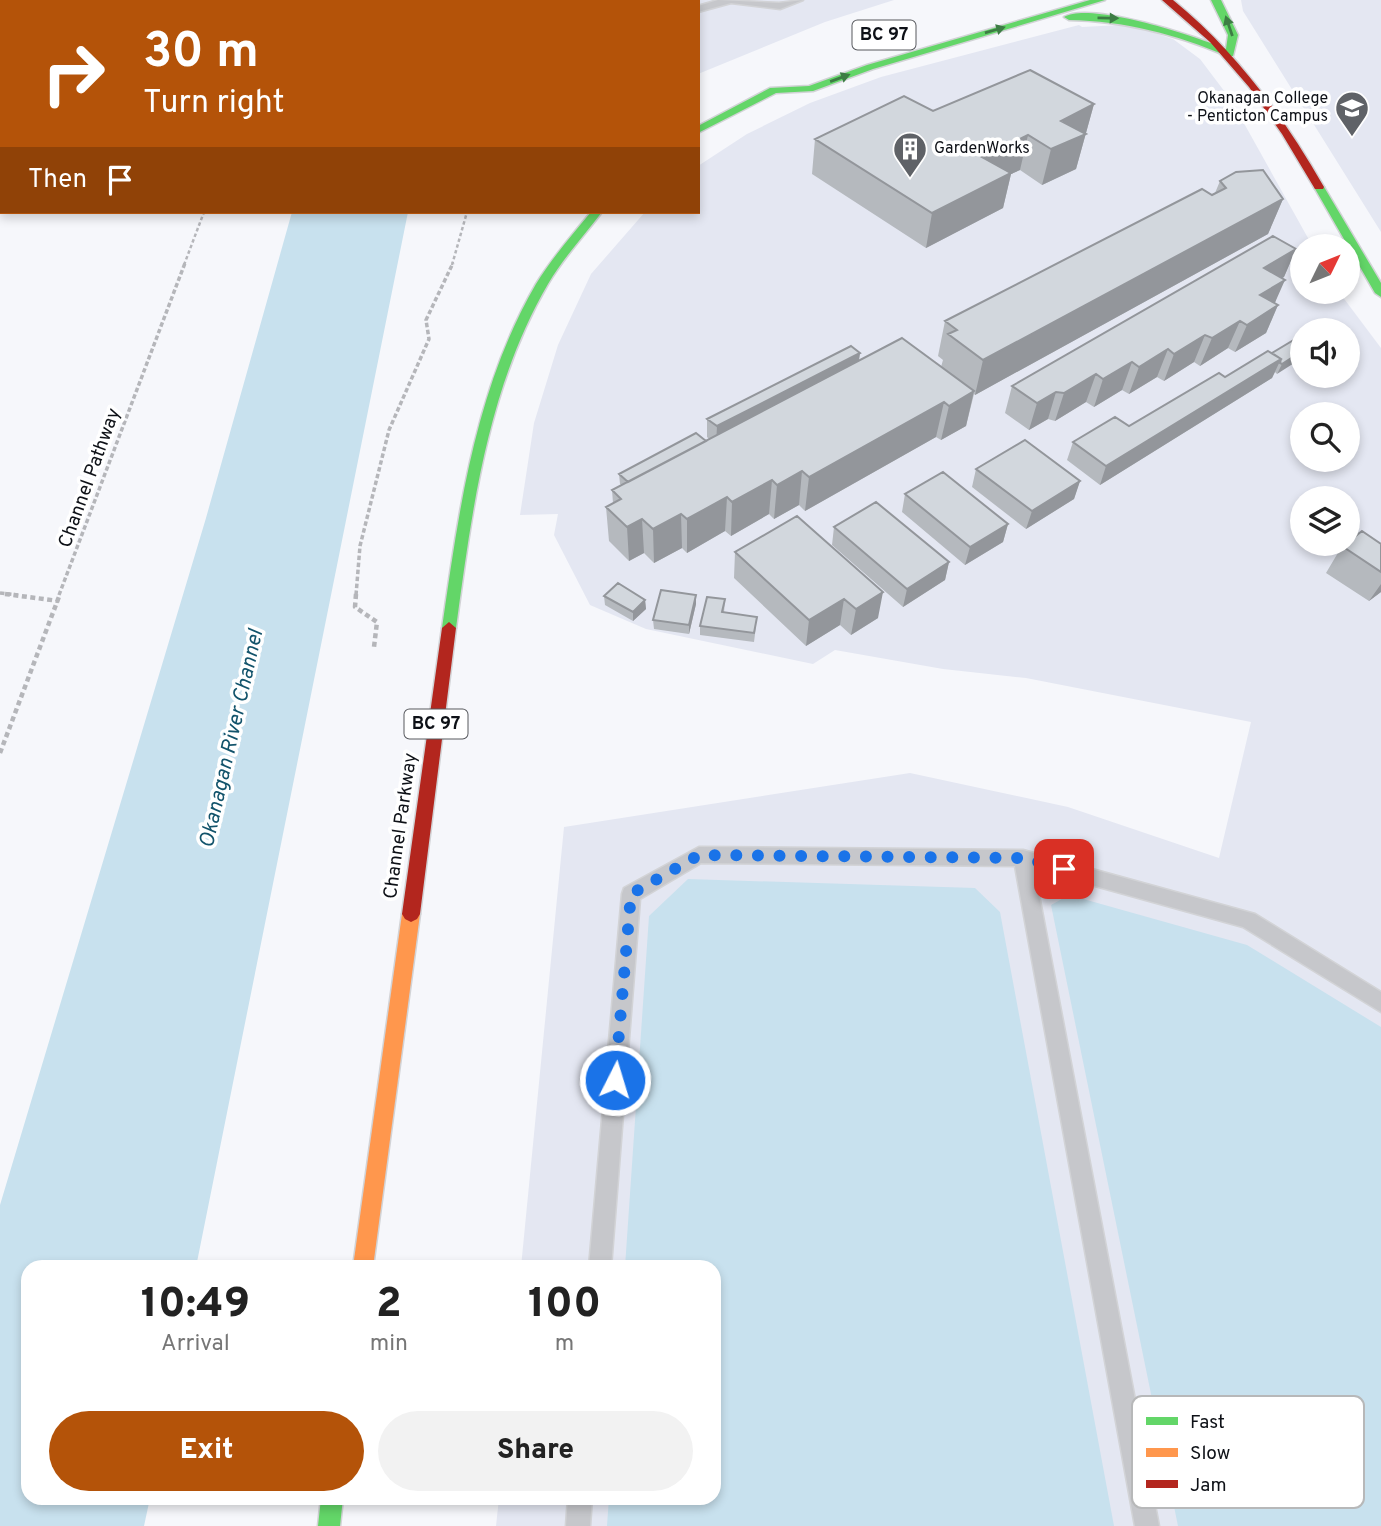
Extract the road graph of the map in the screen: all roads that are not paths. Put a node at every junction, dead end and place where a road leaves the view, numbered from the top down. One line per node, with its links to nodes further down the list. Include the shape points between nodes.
1 (731, 0): 2 (lane, via 780,5); 6 (lane)
2 (798, 0)
3 (1100, 0): 7 (main road, BC 97)
4 (1167, 0): 8 (main road)
5 (1216, 0): 8 (main road, one-way to 5, via 1233,36)
6 (700, 8)
7 (1039, 17): 8 (main road, one-way to 8, via 1135,19 1186,33); 10 (main road, BC 97, one-way to 7, via 810,89)
8 (1230, 54): 13 (main road, via 1259,90)
9 (783, 73): 10 (main road)
10 (774, 90): 11 (main road, BC 97)
11 (700, 129)
12 (595, 214): 16 (main road, Channel Parkway / BC 97, via 536,293 493,393 479,444 447,643)
13 (1381, 293)
14 (1023, 858): 15 (lane, via 1248,920); 17 (lane, via 699,855 631,894); 18 (lane)
15 (1381, 1003)
16 (364, 1260)
17 (601, 1260)
18 (1132, 1445)
19 (331, 1505): 22 (main road)
20 (580, 1505): 23 (lane)
21 (1144, 1508): 24 (lane)
22 (329, 1526)
23 (578, 1526)
24 (1147, 1526)

